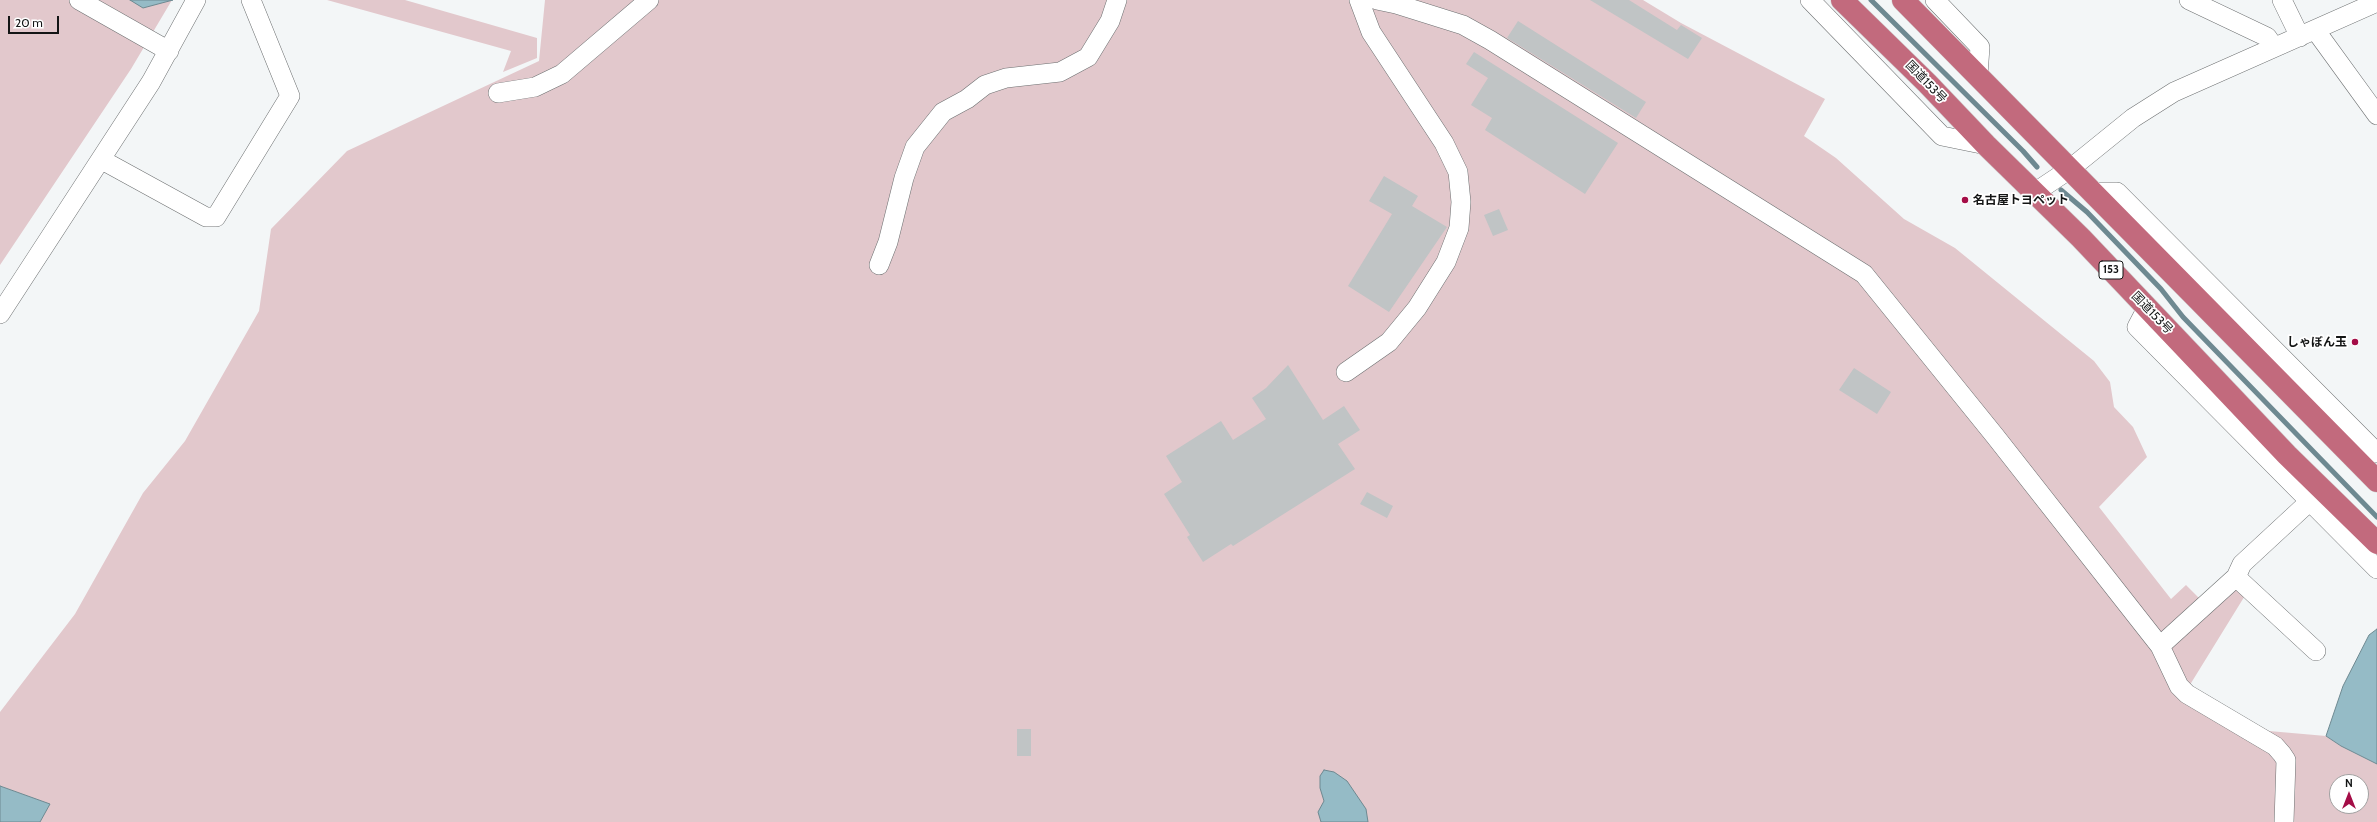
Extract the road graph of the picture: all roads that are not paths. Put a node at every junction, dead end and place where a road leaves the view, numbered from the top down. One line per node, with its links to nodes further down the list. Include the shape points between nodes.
1 (79, 0): 18 (street)
2 (196, 0): 18 (street)
3 (251, 0): 23 (street, via 290,96 216,218 206,218)
4 (649, 0): 20 (street, via 562,74 535,87)
5 (1117, 0): 27 (street, via 1106,28 1088,57 1060,72 1006,78 985,85 967,99 943,112 915,147 904,178 896,218)
6 (1359, 0): 30 (street, via 1371,32 1444,143 1458,172 1461,202 1459,228 1446,262 1417,308 1389,342)
7 (1377, 0): 37 (street, via 1463,25 1490,40 1864,274)
8 (1810, 0): 22 (street, via 1942,136)
9 (1842, 0): 22 (highway, 国道153号 / 153, via 1928,83)
10 (1903, 0): 19 (highway)
11 (1935, 0): 19 (street, via 1980,47)
12 (2189, 0): 17 (street, via 2267,37)
13 (2282, 0): 16 (street)
14 (2377, 2): 15 (street)
15 (2350, 7): 16 (street)
16 (2308, 34): 17 (street); 21 (street)
17 (2274, 47): 24 (street, via 2174,92 2133,118)
18 (169, 52): 23 (street)
19 (1978, 75): 24 (highway)
20 (498, 93)
21 (2377, 115)
22 (1986, 145): 26 (highway, 国道153号 / 153)
23 (102, 160): 29 (street)
24 (2070, 169): 25 (highway); 26 (street)
25 (2092, 192): 31 (street, via 2116,192); 32 (highway)
26 (2034, 193): 28 (highway, 国道153号 / 153)
27 (879, 265)
28 (2147, 308): 33 (street, via 2137,327); 34 (highway, 国道153号 / 153, via 2287,456)
29 (0, 314)
30 (1346, 372)
31 (2377, 453)
32 (2377, 481)
33 (2309, 502): 35 (street); 36 (street, via 2242,564)
34 (2377, 543)
35 (2377, 569)
36 (2236, 577): 37 (street); 38 (street)
37 (2160, 646): 39 (street, via 2179,686 2186,694 2275,746 2282,754 2286,760)
38 (2316, 651)
39 (2284, 822)

